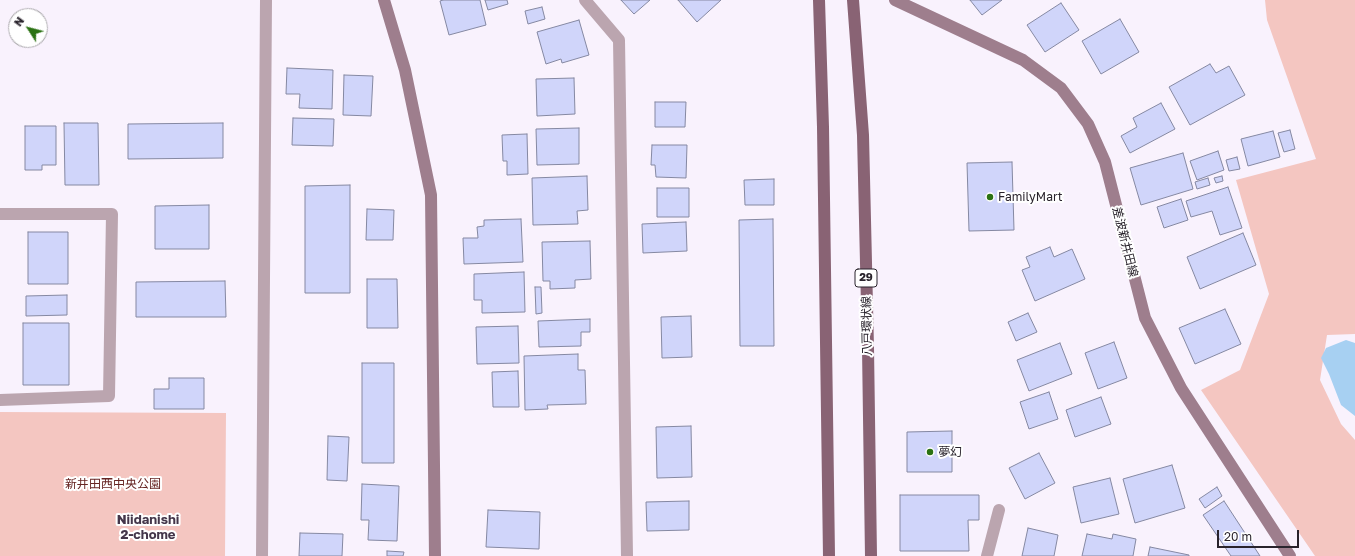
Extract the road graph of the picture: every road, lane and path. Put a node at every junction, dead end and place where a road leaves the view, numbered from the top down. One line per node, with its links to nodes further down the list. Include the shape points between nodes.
1 (255, 0): 2 (street)
2 (266, 0): 11 (street)
3 (384, 0): 12 (main road, via 406,70 431,195)
4 (585, 0): 13 (street, via 619,40)
5 (819, 0): 14 (main road)
6 (853, 0): 15 (main road, 八戸環状線 / 29, via 863,135)
7 (895, 0): 17 (main road, 差波新井田線, via 1023,60 1061,88 1088,124 1105,162 1145,318 1182,388)
8 (0, 214): 9 (street, via 112,214 109,396)
9 (0, 400)
10 (998, 510): 16 (street)
11 (262, 556)
12 (435, 556)
13 (627, 556)
14 (829, 556)
15 (871, 556)
16 (987, 556)
17 (1290, 556)

